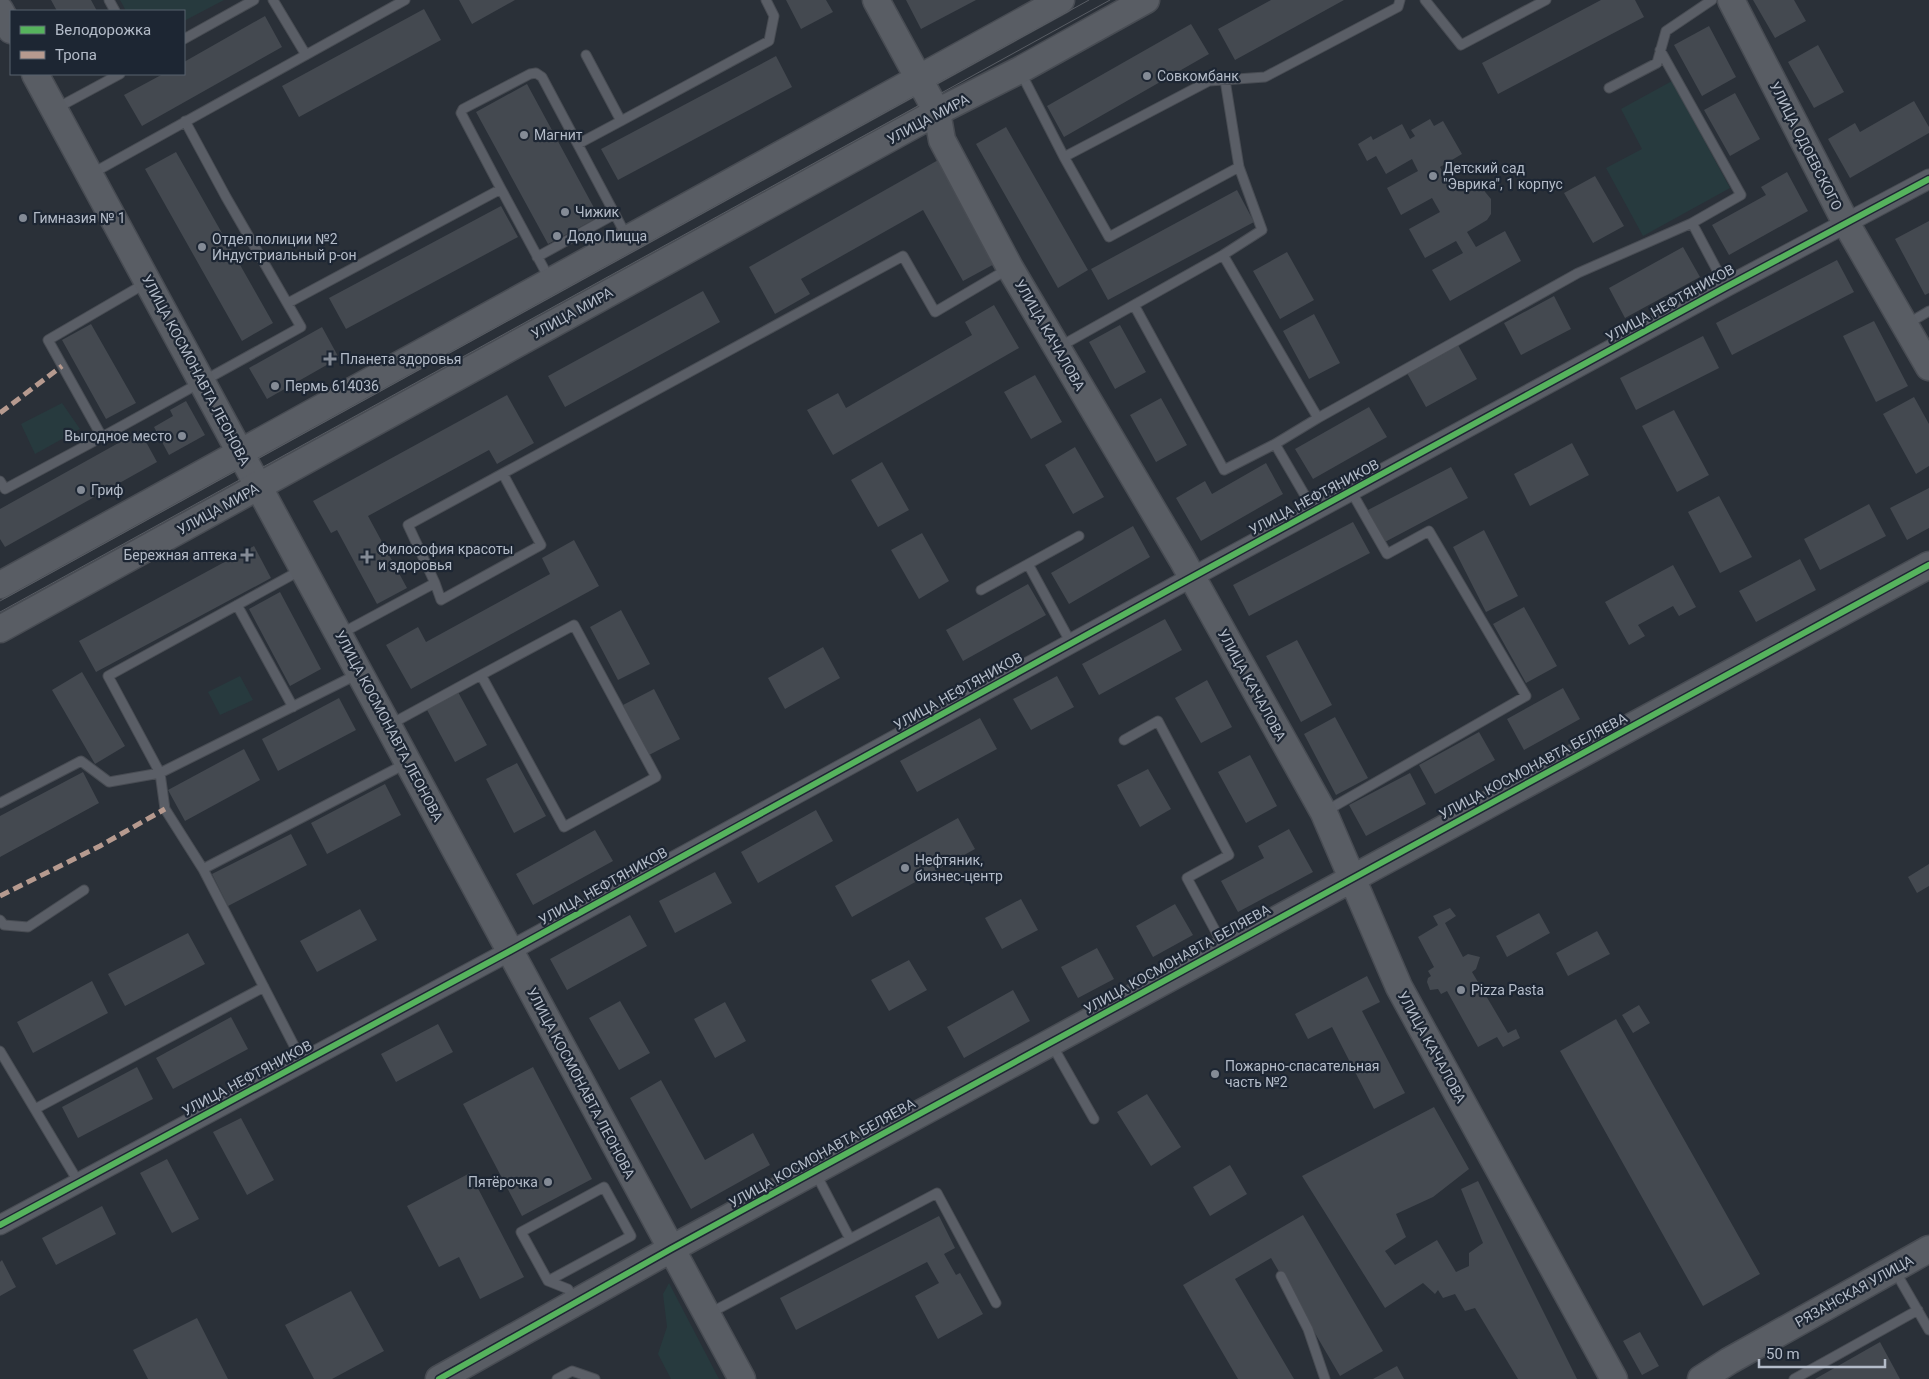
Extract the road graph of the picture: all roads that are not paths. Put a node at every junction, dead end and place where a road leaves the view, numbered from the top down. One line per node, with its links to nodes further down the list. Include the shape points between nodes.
1 (254, 0): 15 (lane)
2 (273, 0): 17 (lane)
3 (405, 0): 17 (lane)
4 (766, 0): 28 (lane, via 774,16 769,41)
5 (876, 0): 22 (main road, УЛИЦА КАЧАЛОВА)
6 (1061, 0): 22 (main road)
7 (1146, 0): 19 (main road, УЛИЦА МИРА)
8 (1400, 0): 23 (lane, via 1398,7 1265,77)
9 (1425, 0): 10 (lane, via 1461,44)
10 (1546, 0)
11 (1712, 0): 16 (lane, via 1666,31)
12 (1731, 0): 37 (main road, УЛИЦА ОДОЕВСКОГО)
13 (0, 10): 14 (main road)
14 (10, 28)
15 (185, 38)
16 (1660, 50): 24 (lane, via 1657,63); 36 (lane, via 1741,195)
17 (306, 55): 27 (lane)
18 (586, 55): 28 (lane)
19 (1020, 70): 26 (main road, УЛИЦА МИРА); 30 (lane)
20 (36, 75): 25 (main road, УЛИЦА КОСМОНАВТА ЛЕОНОВА)
21 (118, 75): 25 (lane)
22 (919, 78): 26 (main road, УЛИЦА КАЧАЛОВА); 38 (main road)
23 (1225, 80): 30 (lane, via 1210,81); 31 (lane)
24 (1609, 88)
25 (55, 109): 32 (main road, УЛИЦА КОСМОНАВТА ЛЕОНОВА)
26 (937, 112): 41 (main road, УЛИЦА КАЧАЛОВА, via 942,140); 58 (main road, УЛИЦА МИРА)
27 (185, 121): 32 (lane); 45 (lane)
28 (621, 121): 29 (lane)
29 (578, 144): 34 (lane, via 542,77 536,73 463,109 462,118); 35 (lane)
30 (1064, 158): 31 (lane, via 1109,237)
31 (1239, 166): 39 (lane, via 1262,230)
32 (90, 174): 42 (main road, УЛИЦА КОСМОНАВТА ЛЕОНОВА)
33 (1929, 179): 37 (street, УЛИЦА НЕФТЯНИКОВ)
34 (501, 189): 40 (lane); 45 (lane)
35 (615, 214): 38 (lane); 40 (lane)
36 (1692, 223): 44 (lane); 52 (lane, via 1578,273)
37 (1846, 223): 44 (street, УЛИЦА НЕФТЯНИКОВ); 48 (main road, УЛИЦА ОДОЕВСКОГО)
38 (628, 239): 43 (main road)
39 (1223, 255): 46 (lane); 52 (lane)
40 (537, 257): 43 (lane)
41 (1010, 268): 49 (main road, УЛИЦА КАЧАЛОВА); 56 (lane, via 935,312 903,256)
42 (149, 281): 51 (main road, УЛИЦА КОСМОНАВТА ЛЕОНОВА); 53 (lane, via 48,340)
43 (551, 282): 55 (main road)
44 (1726, 287): 59 (street, УЛИЦА НЕФТЯНИКОВ)
45 (288, 303): 51 (lane, via 301,326)
46 (1134, 305): 49 (lane); 54 (lane, via 1224,470)
47 (1929, 312): 48 (lane)
48 (1905, 325): 50 (main road, УЛИЦА ОДОЕВСКОГО)
49 (1058, 348): 65 (main road, УЛИЦА КАЧАЛОВА)
50 (1929, 367)
51 (202, 381): 53 (lane); 55 (main road, УЛИЦА КОСМОНАВТА ЛЕОНОВА)
52 (1318, 418): 54 (lane)
53 (102, 437): 57 (lane, via 5,489)
54 (1275, 444): 60 (lane)
55 (241, 453): 58 (main road, УЛИЦА КОСМОНАВТА ЛЕОНОВА); 67 (main road)
56 (502, 474): 66 (lane, via 408,525); 66 (lane, via 541,545 441,600)
57 (0, 481)
58 (259, 486): 64 (main road, УЛИЦА КОСМОНАВТА ЛЕОНОВА); 70 (main road, УЛИЦА МИРА)
59 (1351, 491): 60 (street, УЛИЦА НЕФТЯНИКОВ); 81 (lane, via 1386,554 1429,531 1526,696)
60 (1314, 511): 65 (street, УЛИЦА НЕФТЯНИКОВ)
61 (1079, 536): 62 (lane)
62 (1028, 564): 68 (lane); 72 (lane)
63 (1929, 565): 83 (main road, УЛИЦА КОСМОНАВТА БЕЛЯЕВА)
64 (304, 568): 69 (lane); 71 (main road, УЛИЦА КОСМОНАВТА ЛЕОНОВА)
65 (1192, 577): 72 (street, УЛИЦА НЕФТЯНИКОВ); 81 (main road, УЛИЦА КАЧАЛОВА)
66 (435, 583): 71 (lane)
67 (0, 586)
68 (981, 590)
69 (237, 605): 75 (lane); 79 (lane, via 108,676)
70 (0, 629)
71 (339, 635): 73 (main road, УЛИЦА КОСМОНАВТА ЛЕОНОВА)
72 (1071, 643): 87 (street, УЛИЦА НЕФТЯНИКОВ)
73 (360, 673): 75 (lane); 76 (main road, УЛИЦА КОСМОНАВТА ЛЕОНОВА)
74 (481, 675): 74 (lane, via 564,827 656,777 574,625); 76 (lane)
75 (293, 706): 79 (lane)
76 (388, 725): 78 (main road, УЛИЦА КОСМОНАВТА ЛЕОНОВА)
77 (1124, 740): 86 (lane, via 1158,722 1229,855 1186,878)
78 (408, 762): 82 (lane); 87 (main road, УЛИЦА КОСМОНАВТА ЛЕОНОВА)
79 (160, 773): 80 (lane, via 110,782 81,761); 82 (lane, via 164,809)
80 (0, 803)
81 (1324, 813): 83 (main road, УЛИЦА КАЧАЛОВА)
82 (204, 869): 88 (lane)
83 (1352, 878): 86 (main road, УЛИЦА КОСМОНАВТА БЕЛЯЕВА); 114 (main road, УЛИЦА КАЧАЛОВА, via 1398,986)
84 (84, 890): 85 (lane, via 28,927 4,925)
85 (0, 920)
86 (1224, 948): 89 (main road, УЛИЦА КОСМОНАВТА БЕЛЯЕВА)
87 (510, 951): 91 (street, УЛИЦА НЕФТЯНИКОВ); 99 (main road, УЛИЦА КОСМОНАВТА ЛЕОНОВА)
88 (264, 986): 91 (lane); 92 (lane)
89 (1050, 1043): 93 (lane); 94 (main road, УЛИЦА КОСМОНАВТА БЕЛЯЕВА)
90 (0, 1051): 92 (lane)
91 (303, 1063): 95 (street, УЛИЦА НЕФТЯНИКОВ)
92 (35, 1109): 95 (lane)
93 (1094, 1119)
94 (815, 1171): 97 (lane); 99 (main road, УЛИЦА КОСМОНАВТА БЕЛЯЕВА)
95 (79, 1183): 96 (street, УЛИЦА НЕФТЯНИКОВ)
96 (0, 1225)
97 (850, 1239): 104 (lane, via 937,1193); 106 (lane)
98 (1929, 1248): 100 (main road, РЯЗАНСКАЯ УЛИЦА)
99 (671, 1249): 103 (main road, УЛИЦА КОСМОНАВТА БЕЛЯЕВА); 106 (main road, УЛИЦА КОСМОНАВТА ЛЕОНОВА)
100 (1894, 1269): 105 (lane); 115 (main road, РЯЗАНСКАЯ УЛИЦА)
101 (1281, 1276): 113 (lane, via 1308,1328)
102 (548, 1281): 102 (lane, via 631,1236 604,1187 521,1232); 103 (lane, via 568,1289)
103 (575, 1303): 109 (main road, УЛИЦА КОСМОНАВТА БЕЛЯЕВА)
104 (996, 1303)
105 (1918, 1310): 107 (lane); 116 (lane)
106 (707, 1315): 112 (main road, УЛИЦА КОСМОНАВТА ЛЕОНОВА)
107 (1929, 1330)
108 (570, 1375): 110 (lane); 111 (lane)
109 (439, 1379)
110 (557, 1379)
111 (595, 1379)
112 (742, 1379)
113 (1325, 1379)
114 (1614, 1379)
115 (1701, 1379)
116 (1794, 1379)

